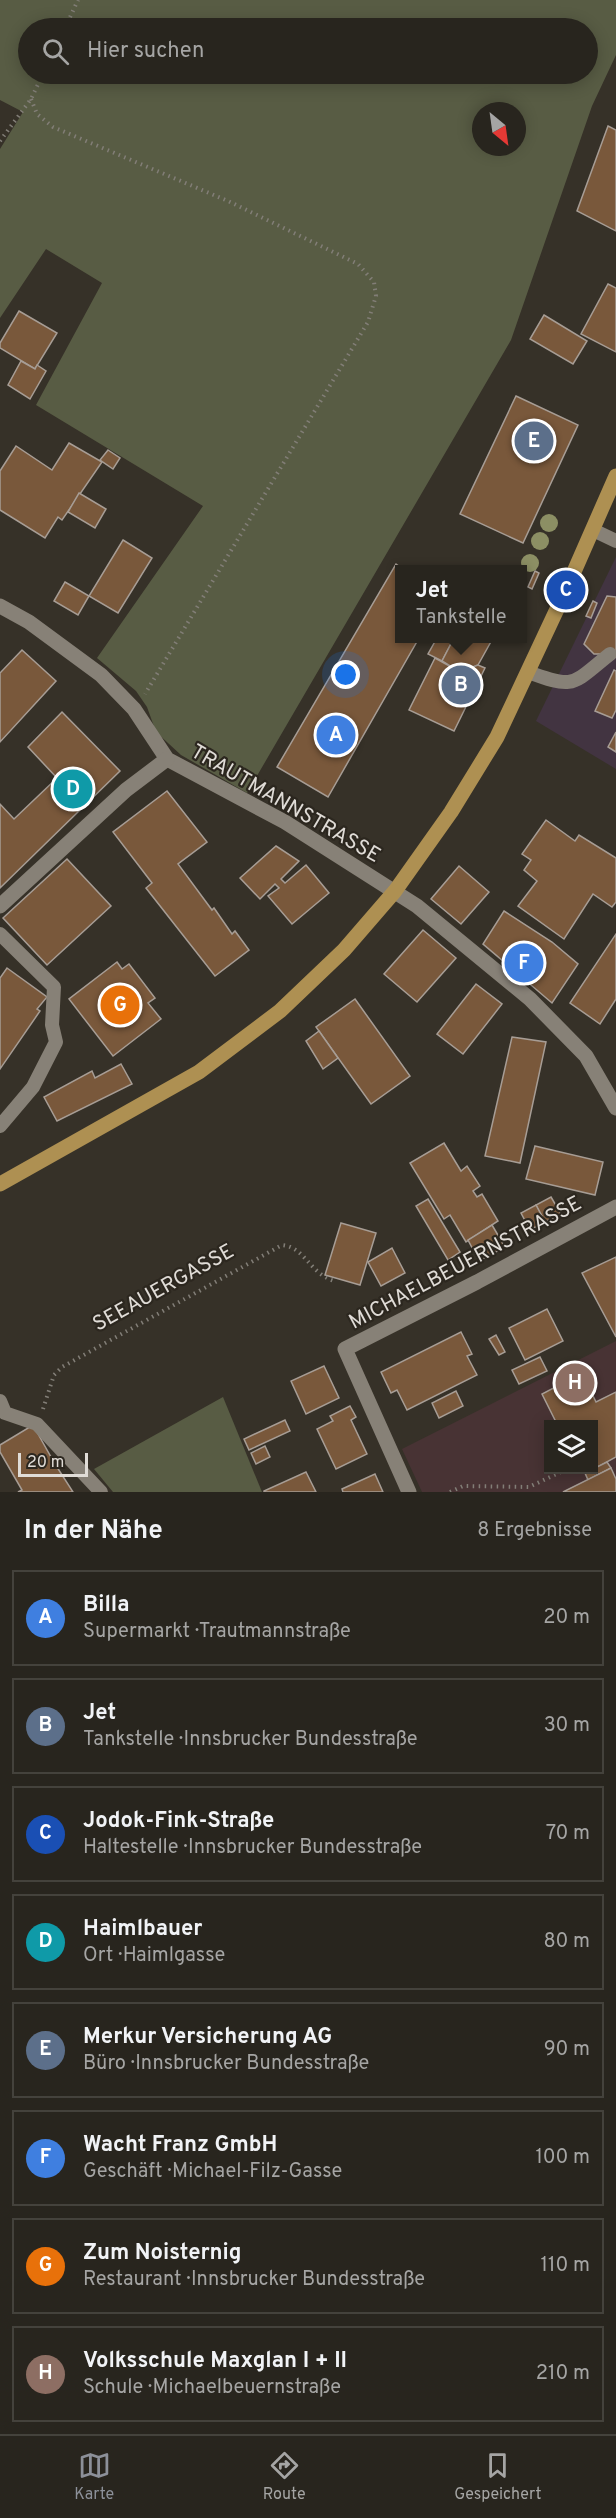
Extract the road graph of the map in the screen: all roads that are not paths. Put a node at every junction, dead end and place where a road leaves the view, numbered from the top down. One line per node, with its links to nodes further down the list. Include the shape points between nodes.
1 (616, 476): 2 (main road)
2 (592, 530): 3 (lane); 6 (main road)
3 (616, 541)
4 (0, 606): 7 (street, TRAUTMANNSTRASSE, via 29,622 101,675 134,709)
5 (610, 654): 6 (lane, via 574,683 556,682)
6 (528, 672): 8 (main road, via 497,737 451,812)
7 (167, 759): 8 (street, TRAUTMANNSTRASSE, via 285,822); 9 (street, via 126,790)
8 (395, 891): 11 (street, TRAUTMANNSTRASSE, via 531,999 586,1056); 13 (main road, via 308,987 239,1044 199,1072)
9 (0, 906)
10 (0, 934): 12 (lane, via 54,987 52,1025 56,1042 33,1087)
11 (616, 1108)
12 (0, 1126)
13 (0, 1184)
14 (616, 1207): 17 (street, MICHAELBEUERNSTRASSE, via 345,1349)
15 (0, 1401): 16 (lane, via 5,1413 37,1424)
16 (101, 1492)
17 (409, 1492)

